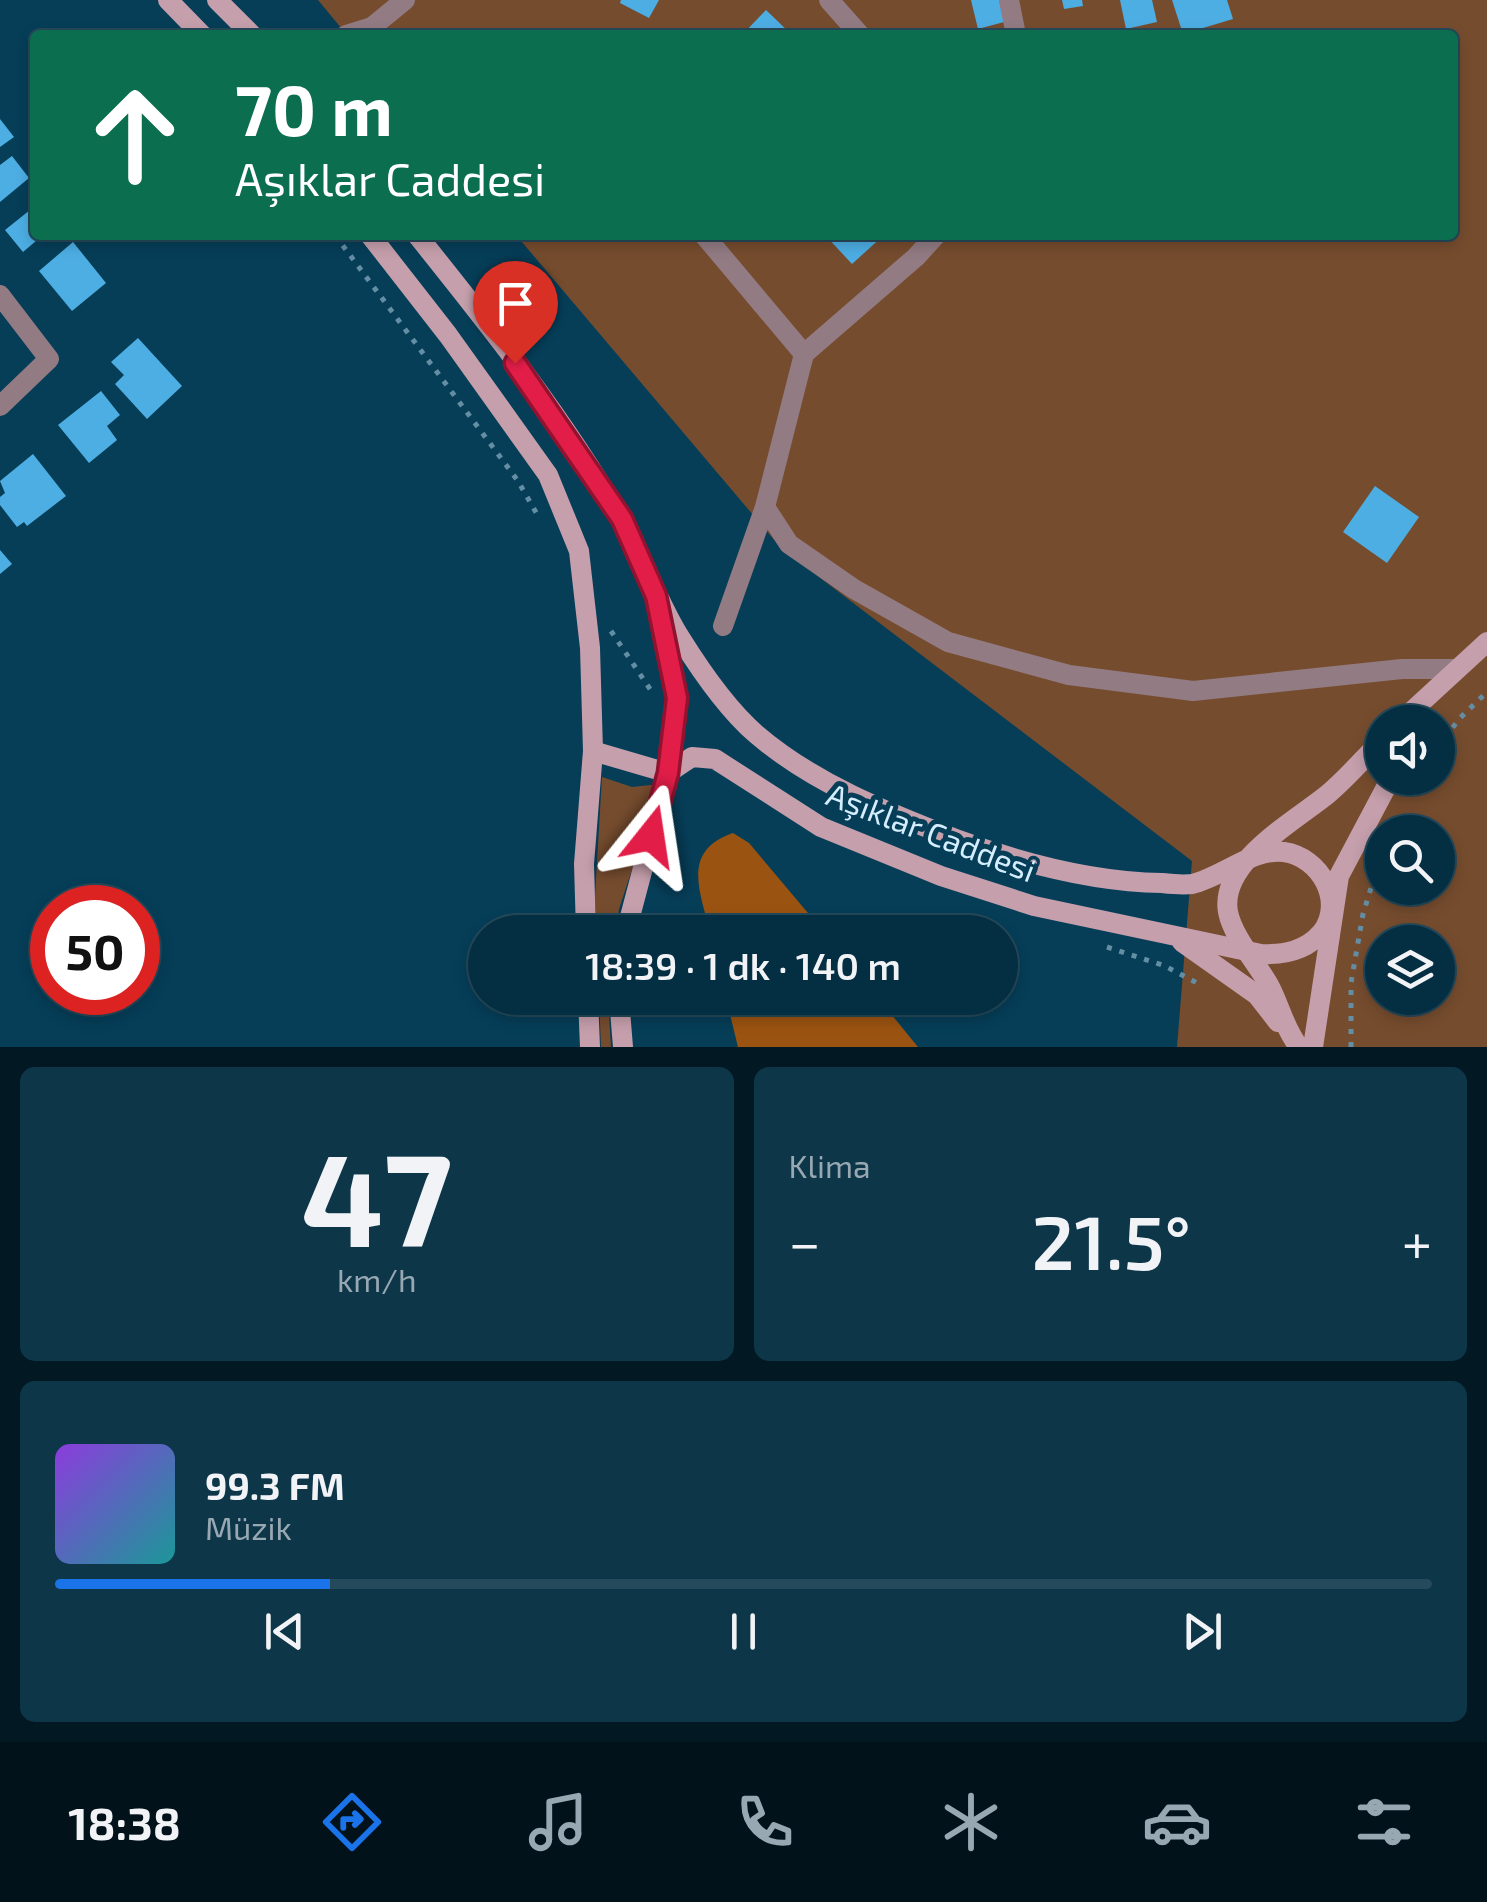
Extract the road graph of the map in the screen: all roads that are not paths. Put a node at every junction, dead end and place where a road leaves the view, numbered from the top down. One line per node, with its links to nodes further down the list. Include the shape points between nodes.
1 (168, 0): 6 (street)
2 (217, 0): 7 (street)
3 (405, 0): 8 (street)
4 (829, 0): 9 (street)
5 (1010, 0): 10 (street)
6 (197, 30)
7 (247, 30)
8 (371, 30)
9 (856, 30)
10 (1015, 30)
11 (374, 240): 25 (street, via 548,474 579,551)
12 (421, 240): 19 (street, Aşıklar Caddesi, via 578,452 622,519)
13 (708, 240): 16 (street)
14 (931, 240): 16 (street)
15 (0, 295): 17 (street, via 49,359)
16 (804, 354): 18 (street)
17 (0, 406)
18 (765, 507): 20 (street); 22 (street, via 789,544 948,642 1069,675 1194,691 1402,670)
19 (656, 596): 27 (street, via 677,698); 29 (street, Aşıklar Caddesi, via 682,641 754,732 863,801 959,840 1105,879 1191,884)
20 (723, 626)
21 (1487, 642): 22 (street)
22 (1449, 676): 23 (street); 24 (street)
23 (1418, 705)
24 (1431, 705)
25 (593, 751): 27 (street); 30 (street)
26 (1365, 757): 29 (street)
27 (668, 773): 31 (street); 33 (street, Aşıklar Caddesi, via 692,757 715,759 821,827 940,876 1034,906)
28 (1381, 795): 32 (street, via 1339,876)
29 (1242, 864): 32 (street, via 1267,853 1302,857 1322,874); 34 (street, via 1227,903 1236,934)
30 (586, 915)
31 (630, 915)
32 (1331, 915): 34 (street, via 1301,948); 40 (street)
33 (1170, 934): 34 (street, Aşıklar Caddesi); 37 (street, via 1257,996)
34 (1250, 951): 37 (street)
35 (589, 1015): 38 (street)
36 (620, 1015): 39 (street)
37 (1294, 1041)
38 (590, 1047)
39 (623, 1047)
40 (1313, 1047)

